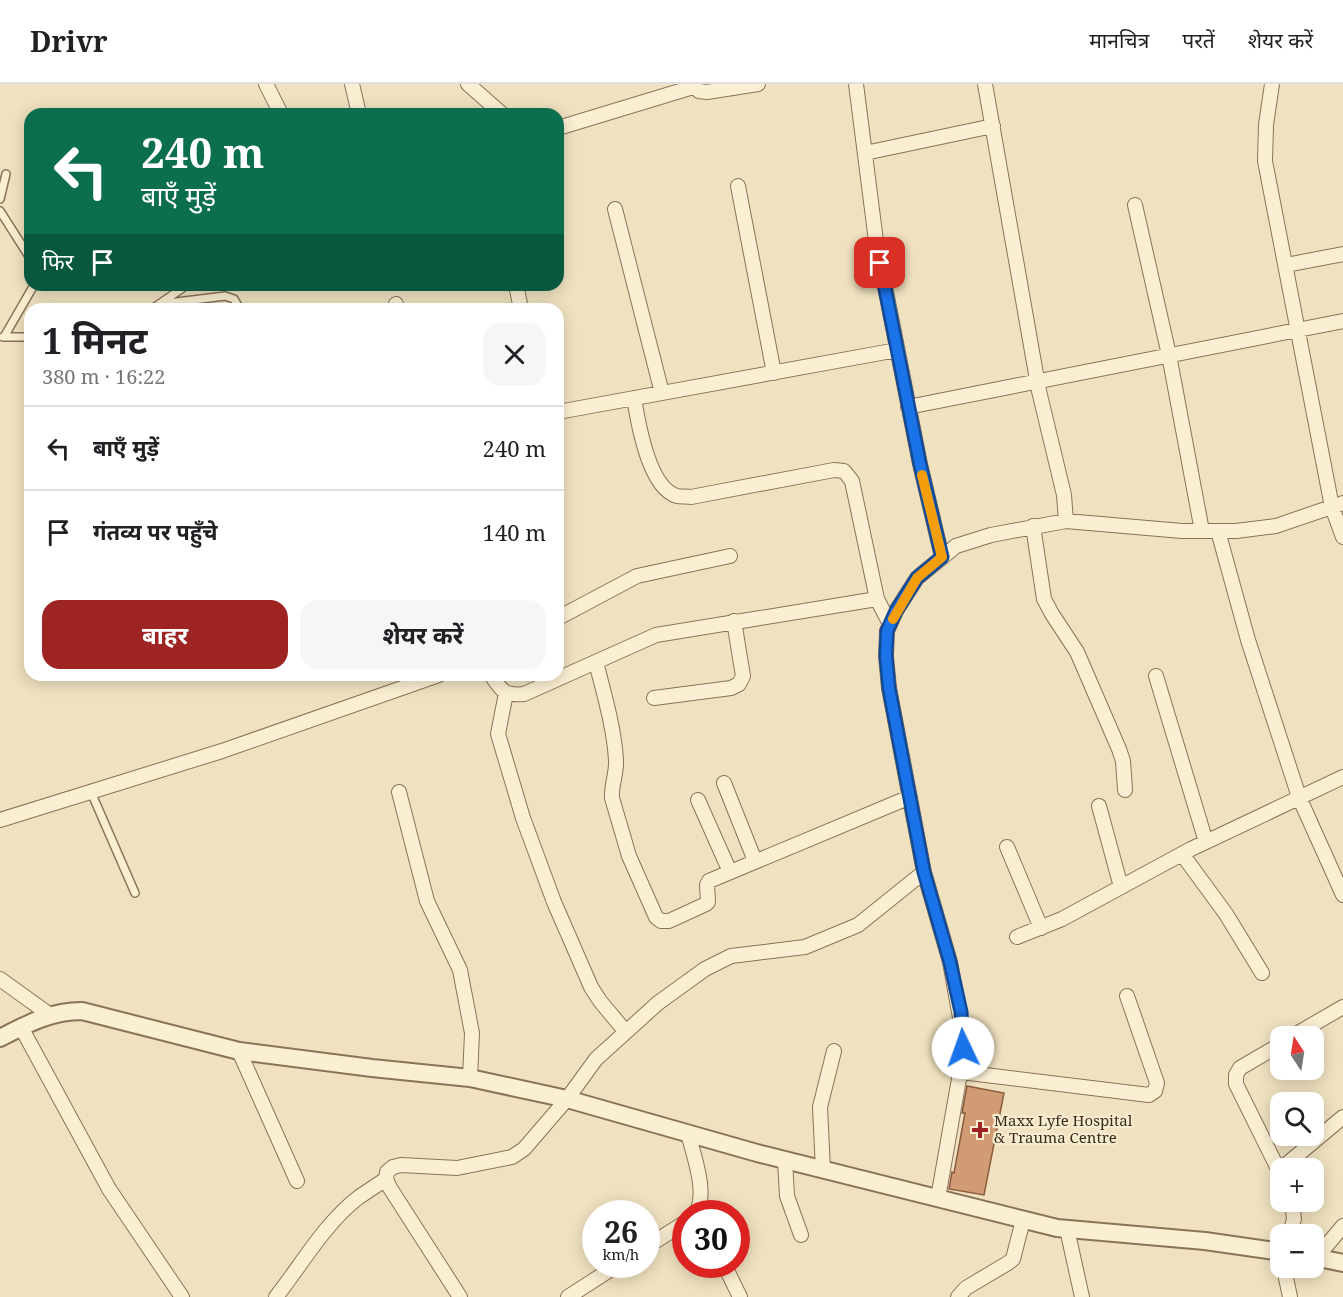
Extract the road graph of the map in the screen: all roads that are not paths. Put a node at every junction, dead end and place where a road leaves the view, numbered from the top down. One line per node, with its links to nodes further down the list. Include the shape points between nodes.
1 (266, 84): 9 (street)
2 (352, 84): 10 (street)
3 (468, 84): 11 (street)
4 (758, 84): 8 (street, via 707,92)
5 (856, 84): 14 (street)
6 (984, 84): 13 (street)
7 (1272, 84): 23 (street, via 1265,161)
8 (693, 85): 12 (street)
9 (278, 108)
10 (358, 108)
11 (495, 108)
12 (564, 126)
13 (993, 126): 14 (street); 36 (street)
14 (865, 153): 33 (street, via 876,241)
15 (6, 174): 17 (lane)
16 (738, 186): 35 (street)
17 (0, 199)
18 (1135, 205): 34 (street)
19 (615, 209): 37 (street)
20 (0, 211): 21 (lane)
21 (24, 249)
22 (1343, 254): 23 (street)
23 (1286, 265): 30 (street)
24 (30, 291): 31 (lane)
25 (178, 291): 26 (lane)
26 (161, 303)
27 (168, 303): 28 (lane, via 225,296)
28 (236, 303)
29 (1343, 321): 30 (street)
30 (1299, 330): 34 (street); 41 (street)
31 (2, 337): 32 (lane)
32 (24, 337)
33 (897, 350): 35 (street); 39 (street)
34 (1169, 355): 36 (street); 44 (street)
35 (774, 373): 37 (street)
36 (1037, 381): 39 (street); 42 (street, via 1064,495)
37 (662, 393): 38 (street)
38 (634, 399): 40 (street); 49 (street, via 648,458 665,489 676,496 691,497 844,471 852,481)
39 (908, 407): 48 (street)
40 (564, 411)
41 (1337, 505): 45 (street, via 1276,526); 46 (street)
42 (1066, 521): 43 (street); 44 (street)
43 (1033, 526): 48 (street, via 956,546); 63 (street, via 1044,598 1077,652 1119,749)
44 (1202, 531): 45 (street)
45 (1218, 531): 67 (street, via 1248,640)
46 (1343, 537)
47 (730, 556): 50 (street, via 637,576)
48 (942, 557): 52 (street, via 917,578)
49 (877, 599): 51 (street); 52 (street)
50 (564, 615)
51 (734, 621): 53 (street, via 656,635); 60 (street, via 743,676 740,684)
52 (890, 624): 66 (street, via 886,656 889,688)
53 (596, 662): 54 (street); 75 (street, via 616,755 612,798 629,856 656,917 669,921 706,904 709,881)
54 (564, 676)
55 (1156, 676): 71 (street)
56 (422, 681): 64 (street)
57 (494, 681): 59 (street)
58 (553, 681): 59 (street, via 524,694)
59 (506, 693): 89 (street, via 498,734 523,818 591,987)
60 (654, 698)
61 (1343, 777): 67 (street)
62 (724, 783): 74 (street)
63 (1125, 790)
64 (92, 792): 70 (street); 78 (lane)
65 (399, 792): 95 (street, via 428,900 462,977 472,1033)
66 (910, 797): 74 (street); 76 (street)
67 (1299, 797): 71 (street); 79 (street)
68 (698, 800): 75 (street)
69 (1099, 806): 77 (street)
70 (0, 820)
71 (1206, 842): 73 (street)
72 (1007, 847): 80 (street)
73 (1182, 854): 77 (street); 82 (street, via 1226,914)
74 (755, 861): 75 (street)
75 (730, 872)
76 (924, 872): 89 (street, via 858,925 805,947 750,952 718,961); 94 (street, via 961,1012)
77 (1121, 887): 80 (street)
78 (135, 893)
79 (1343, 895)
80 (1041, 928): 81 (street)
81 (1017, 937)
82 (1262, 973)
83 (0, 979): 86 (street)
84 (1127, 996): 94 (street, via 1156,1083 1155,1091 1149,1095)
85 (1343, 1007): 87 (street)
86 (50, 1015): 88 (street); 92 (street, via 66,1011 90,1013)
87 (1310, 1026)
88 (21, 1027): 90 (street); 118 (street, via 109,1189)
89 (624, 1031): 96 (street, via 596,1059)
90 (0, 1038)
91 (1270, 1050): 99 (street, via 1240,1068 1236,1084)
92 (239, 1051): 95 (street); 104 (street)
93 (834, 1052): 102 (street, via 820,1107)
94 (961, 1072): 105 (street)
95 (470, 1078): 96 (street)
96 (567, 1099): 98 (street); 103 (street, via 524,1149 512,1157 457,1168 393,1167)
97 (1343, 1117): 100 (street)
98 (688, 1133): 101 (street); 106 (street)
99 (1274, 1158)
100 (1296, 1158)
101 (785, 1160): 102 (street); 110 (street, via 787,1196)
102 (823, 1170): 105 (street)
103 (386, 1179): 119 (street, via 346,1209); 120 (street)
104 (297, 1181)
105 (938, 1198): 107 (street)
106 (701, 1200)
107 (1023, 1220): 109 (street); 123 (street, via 1013,1259 966,1287)
108 (1343, 1226): 111 (street)
109 (1067, 1229): 112 (street); 124 (street)
110 (801, 1235)
111 (1324, 1248)
112 (1270, 1250)
113 (1324, 1260): 114 (street)
114 (1343, 1263)
115 (597, 1278): 121 (street)
116 (731, 1278): 122 (street)
117 (1286, 1278): 125 (street)
118 (182, 1297)
119 (276, 1297)
120 (460, 1297)
121 (568, 1297)
122 (740, 1297)
123 (958, 1297)
124 (1082, 1297)
125 (1290, 1297)

